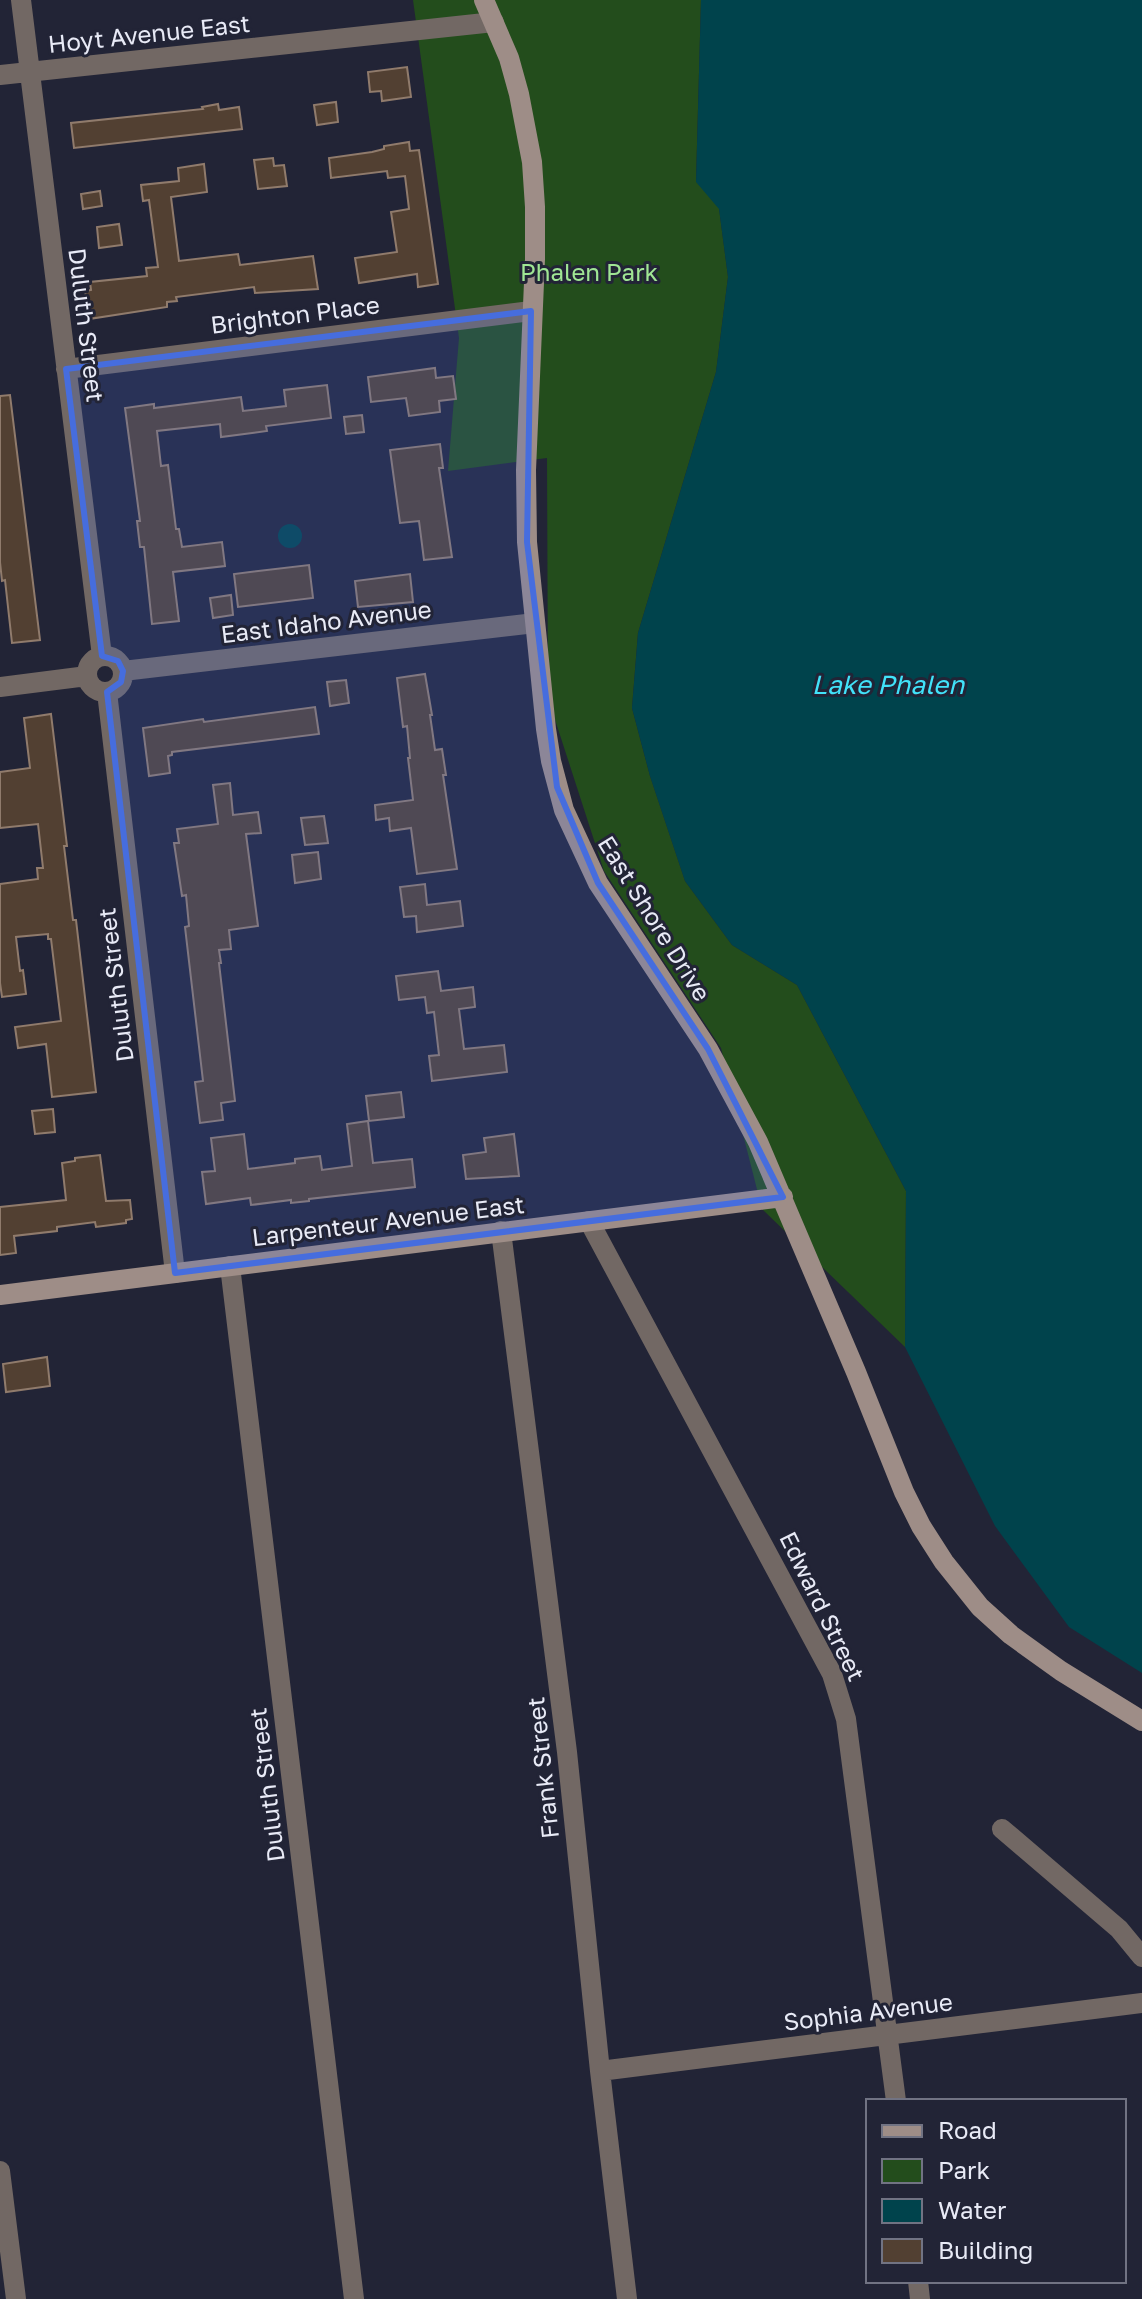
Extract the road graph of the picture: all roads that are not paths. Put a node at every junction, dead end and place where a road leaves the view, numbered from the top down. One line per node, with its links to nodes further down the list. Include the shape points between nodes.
1 (21, 0): 4 (street, Duluth Street)
2 (484, 0): 3 (street, East Shore Drive)
3 (494, 22): 4 (street, Hoyt Avenue East); 6 (street, East Shore Drive, via 519,94 532,162)
4 (29, 72): 5 (street, Hoyt Avenue East); 7 (street, Duluth Street)
5 (0, 75)
6 (531, 311): 7 (street, Brighton Place); 8 (street, East Shore Drive, via 526,509)
7 (66, 369): 9 (street, Duluth Street)
8 (535, 623): 10 (street, East Idaho Avenue); 14 (street, East Shore Drive, via 551,761 573,832 598,883 708,1049)
9 (102, 656): 10 (street, via 118,661); 11 (street, via 89,665)
10 (123, 671): 13 (street, via 121,682)
11 (87, 676): 12 (street); 13 (street, via 92,686)
12 (0, 687)
13 (107, 692): 18 (street, Duluth Street)
14 (783, 1197): 15 (street, Larpenteur Avenue East); 20 (street, East Shore Drive, via 904,1492 944,1562 1011,1635)
15 (589, 1221): 16 (street, Larpenteur Avenue East); 24 (street, Edward Street, via 832,1674 846,1719)
16 (501, 1231): 17 (street, Larpenteur Avenue East); 25 (street, Frank Street, via 567,1752)
17 (230, 1266): 18 (street, Larpenteur Avenue East); 29 (street, Duluth Street)
18 (175, 1273): 19 (street, Larpenteur Avenue East)
19 (0, 1295)
20 (1142, 1721)
21 (1002, 1829): 22 (street, via 1119,1929)
22 (1142, 1957)
23 (1142, 2003): 24 (street, Sophia Avenue)
24 (888, 2035): 25 (street, Sophia Avenue); 26 (street, Edward Street)
25 (600, 2071): 30 (street, Frank Street)
26 (896, 2099)
27 (0, 2171): 28 (street)
28 (16, 2299)
29 (354, 2299)
30 (627, 2299)

